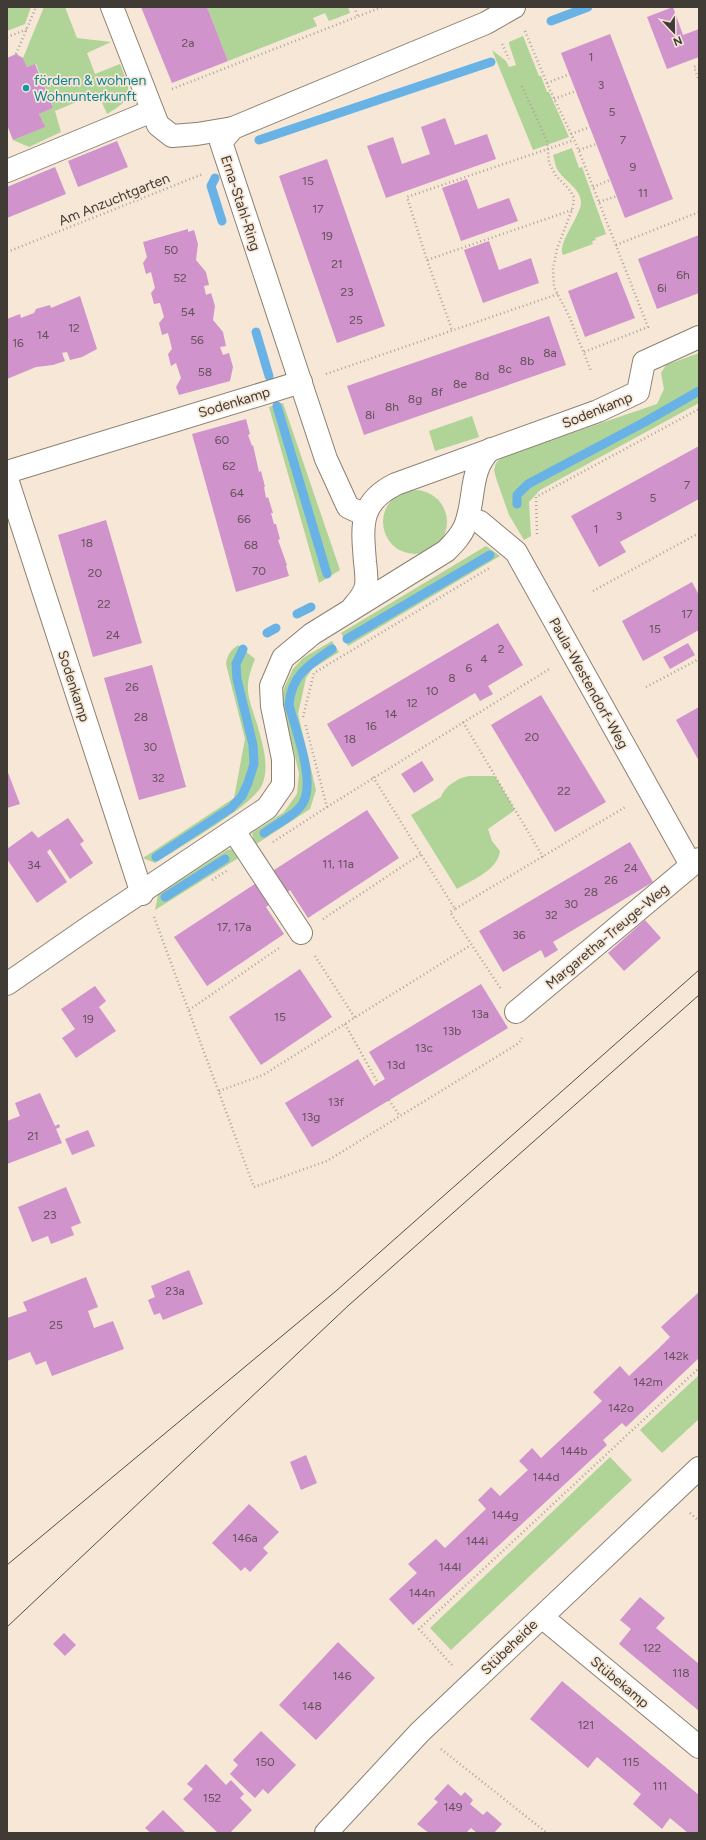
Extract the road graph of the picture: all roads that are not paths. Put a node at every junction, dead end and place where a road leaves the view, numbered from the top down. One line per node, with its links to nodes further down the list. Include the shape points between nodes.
1 (112, 7): 3 (street)
2 (505, 9): 4 (street, via 486,23)
3 (150, 104): 4 (street, via 158,125 172,136); 5 (street)
4 (233, 128): 7 (street, Erna-Stahl-Ring, via 221,142)
5 (7, 171)
6 (699, 337): 8 (street, Sodenkamp, via 644,362 638,392 598,411)
7 (301, 382): 9 (street, Sodenkamp); 11 (street, Erna-Stahl-Ring, via 326,459 348,507)
8 (491, 449): 11 (street, Sodenkamp, via 383,490 373,499); 12 (street, Sodenkamp, via 483,456 476,471)
9 (7, 472)
10 (7, 479): 16 (street, Sodenkamp)
11 (365, 515): 13 (street, Sodenkamp, via 363,525 366,586)
12 (468, 518): 13 (street, Sodenkamp, via 457,540 446,551); 15 (street, Paula-Westendorf-Weg, via 480,522 516,552 650,793)
13 (353, 607): 14 (street, Sodenkamp, via 312,634 283,658 271,686 272,706 283,759 283,785 267,808)
14 (234, 831): 16 (street, Sodenkamp); 17 (street)
15 (695, 862): 19 (street, Margaretha-Treuge-Weg)
16 (142, 894): 18 (street, Sodenkamp)
17 (301, 933)
18 (7, 984)
19 (516, 1012)
20 (699, 1468): 21 (street, Stübeheide)
21 (542, 1617): 22 (street, Stübekamp); 23 (street, Stübeheide, via 420,1732)
22 (699, 1747)
23 (326, 1833)

